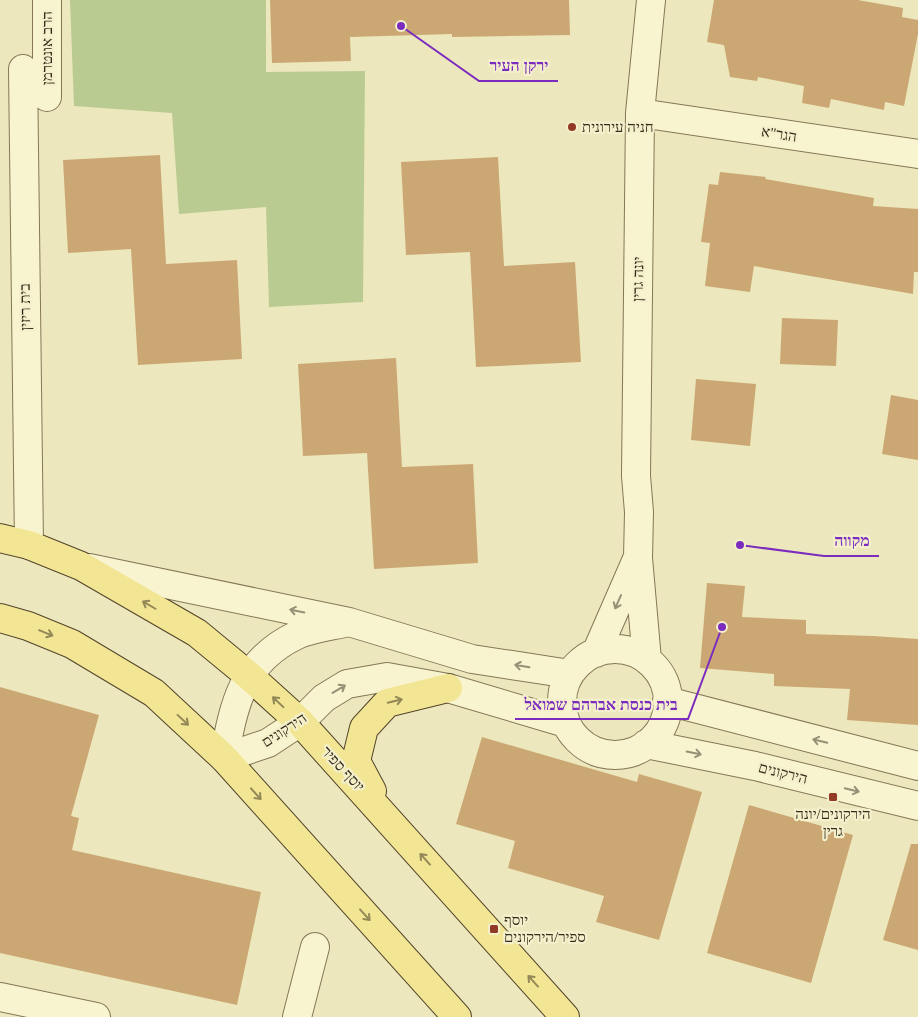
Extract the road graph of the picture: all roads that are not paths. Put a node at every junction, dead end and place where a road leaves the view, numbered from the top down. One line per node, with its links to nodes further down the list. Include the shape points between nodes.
1 (47, 0): 4 (street, הרב אונטרמן)
2 (651, 0): 5 (street, יונה גרין)
3 (23, 69): 8 (street, בית ריזין)
4 (47, 97)
5 (640, 113): 6 (street, הגר"א); 9 (street, יונה גרין)
6 (918, 154)
7 (0, 538): 8 (main road)
8 (28, 545): 10 (main road)
9 (638, 558): 13 (street, יונה גרין, one-way to 13); 14 (street, יונה גרין)
10 (81, 566): 12 (street, one-way to 10); 16 (main road, יוסף ספיר, one-way to 10, via 197,632)
11 (0, 618): 22 (main road, one-way to 22, via 72,644 154,693)
12 (349, 622): 15 (street, one-way to 12, via 472,659); 16 (street, via 298,634 271,650)
13 (596, 653): 14 (street, via 614,649 632,652); 15 (street, via 582,661)
14 (647, 660): 18 (street, via 659,673)
15 (570, 674): 20 (street, via 563,690 562,707)
16 (248, 675): 19 (main road, יוסף ספיר, one-way to 16); 22 (street, via 233,711)
17 (448, 688): 19 (street, הירקונים, one-way to 17, via 324,698 347,684 387,677); 20 (street, הירקונים); 25 (main road, one-way to 17, via 356,761 364,728 387,703)
18 (667, 702): 21 (street, via 663,725); 23 (street, one-way to 18)
19 (300, 722): 22 (street, הירקונים, via 268,743); 25 (main road, יוסף ספיר)
20 (566, 723): 21 (street, via 575,738 604,754 622,755)
21 (646, 744): 24 (street, הירקונים, one-way to 24, via 755,766)
22 (224, 758): 30 (main road, one-way to 30)
23 (918, 766)
24 (918, 806)
25 (384, 814): 31 (main road, יוסף ספיר, one-way to 25)
26 (315, 947): 29 (street)
27 (0, 997): 28 (street)
28 (96, 1017)
29 (298, 1017)
30 (457, 1017)
31 (565, 1017)

